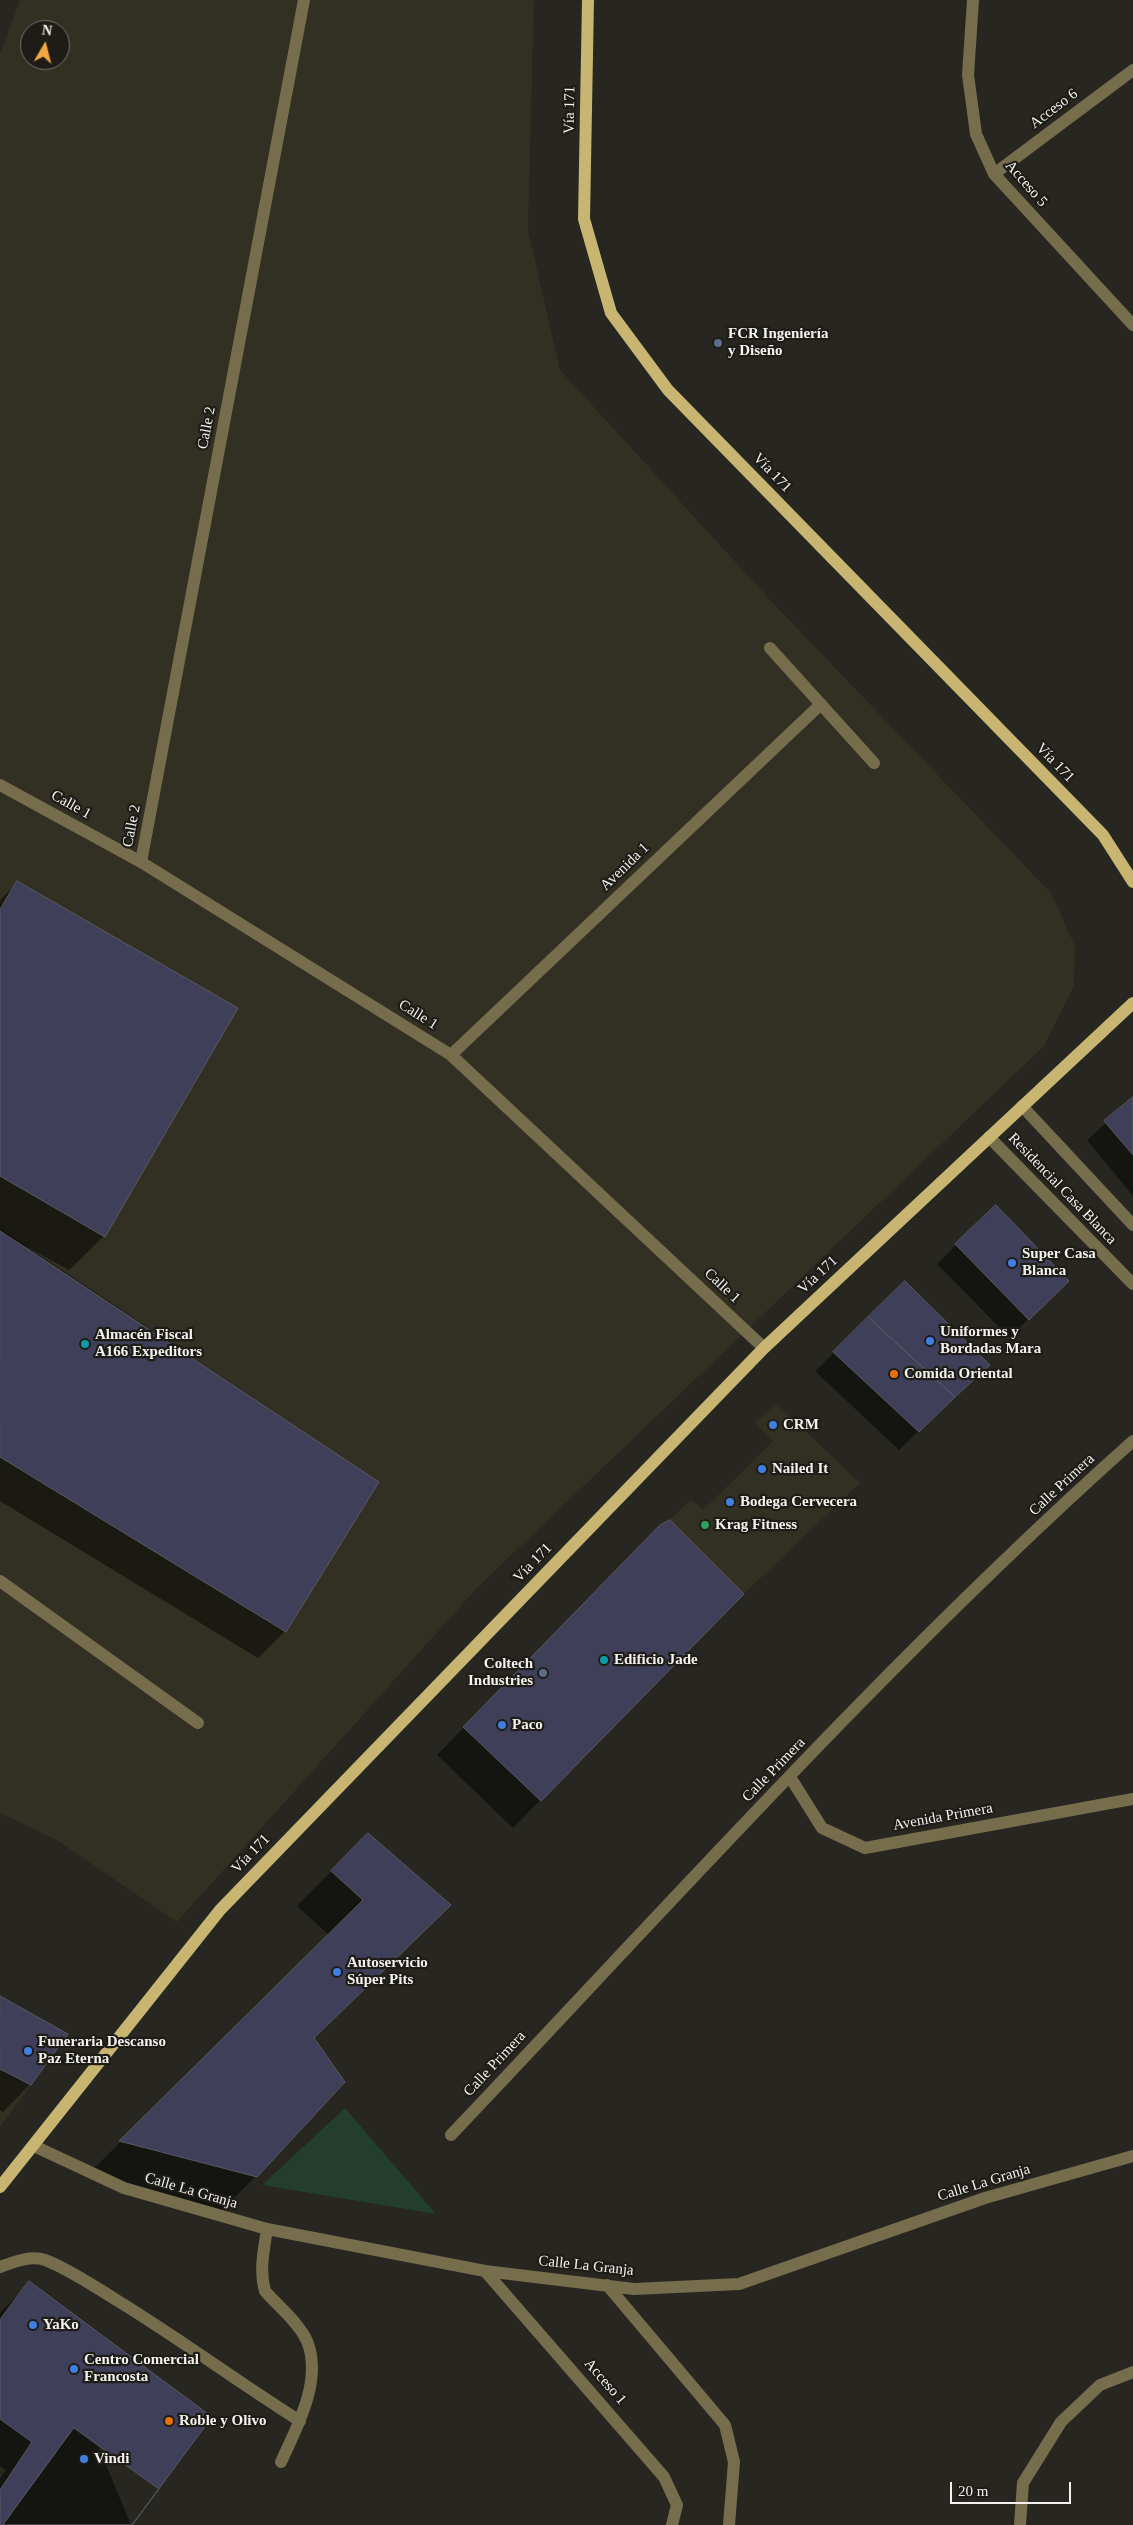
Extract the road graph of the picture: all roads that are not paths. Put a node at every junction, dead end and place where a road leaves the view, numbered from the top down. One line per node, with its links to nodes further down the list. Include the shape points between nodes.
1 (304, 0): 11 (street, Calle 2)
2 (588, 0): 12 (main road, Vía 171, via 584,219 611,312 668,390 1103,836)
3 (973, 0): 5 (street, Acceso 5, via 968,75 976,134)
4 (1133, 70): 5 (street, Acceso 6)
5 (994, 174): 6 (street, Acceso 5)
6 (1133, 325)
7 (770, 648): 8 (street)
8 (821, 704): 9 (street); 14 (street, Avenida 1)
9 (874, 763)
10 (0, 785): 11 (street, Calle 1)
11 (142, 862): 14 (street, Calle 1)
12 (1133, 882)
13 (1133, 1003): 15 (main road, Vía 171)
14 (451, 1055): 19 (street, Calle 1)
15 (1022, 1106): 16 (main road, Vía 171); 17 (street, Residencial Casa Blanca)
16 (989, 1137): 18 (street, Residencial Casa Blanca); 19 (main road, Vía 171)
17 (1133, 1226)
18 (1133, 1284)
19 (764, 1348): 26 (main road, Vía 171, via 220,1910)
20 (1133, 1441): 23 (street, Calle Primera, via 904,1660)
21 (0, 1581): 22 (street)
22 (198, 1722)
23 (790, 1777): 24 (street, Avenida Primera, via 822,1828 865,1848); 25 (street, Calle Primera)
24 (1133, 1799)
25 (451, 2135)
26 (34, 2146): 28 (main road, Vía 171); 29 (street, Calle La Granja, via 124,2188)
27 (1133, 2156): 32 (street, Calle La Granja, via 985,2198 739,2284 634,2288)
28 (0, 2187)
29 (267, 2230): 31 (street, Calle La Granja); 34 (street, via 261,2269 265,2291 306,2340 310,2353 309,2387)
30 (0, 2266): 34 (street, via 21,2260 44,2260 159,2326)
31 (486, 2271): 32 (street, Calle La Granja); 36 (street, Acceso 1, via 664,2477 677,2505)
32 (606, 2285): 37 (street, via 725,2426 734,2462)
33 (1133, 2372): 38 (street, via 1100,2385 1061,2422 1023,2483)
34 (300, 2421): 35 (street)
35 (281, 2462)
36 (672, 2525)
37 (729, 2525)
38 (1020, 2525)

